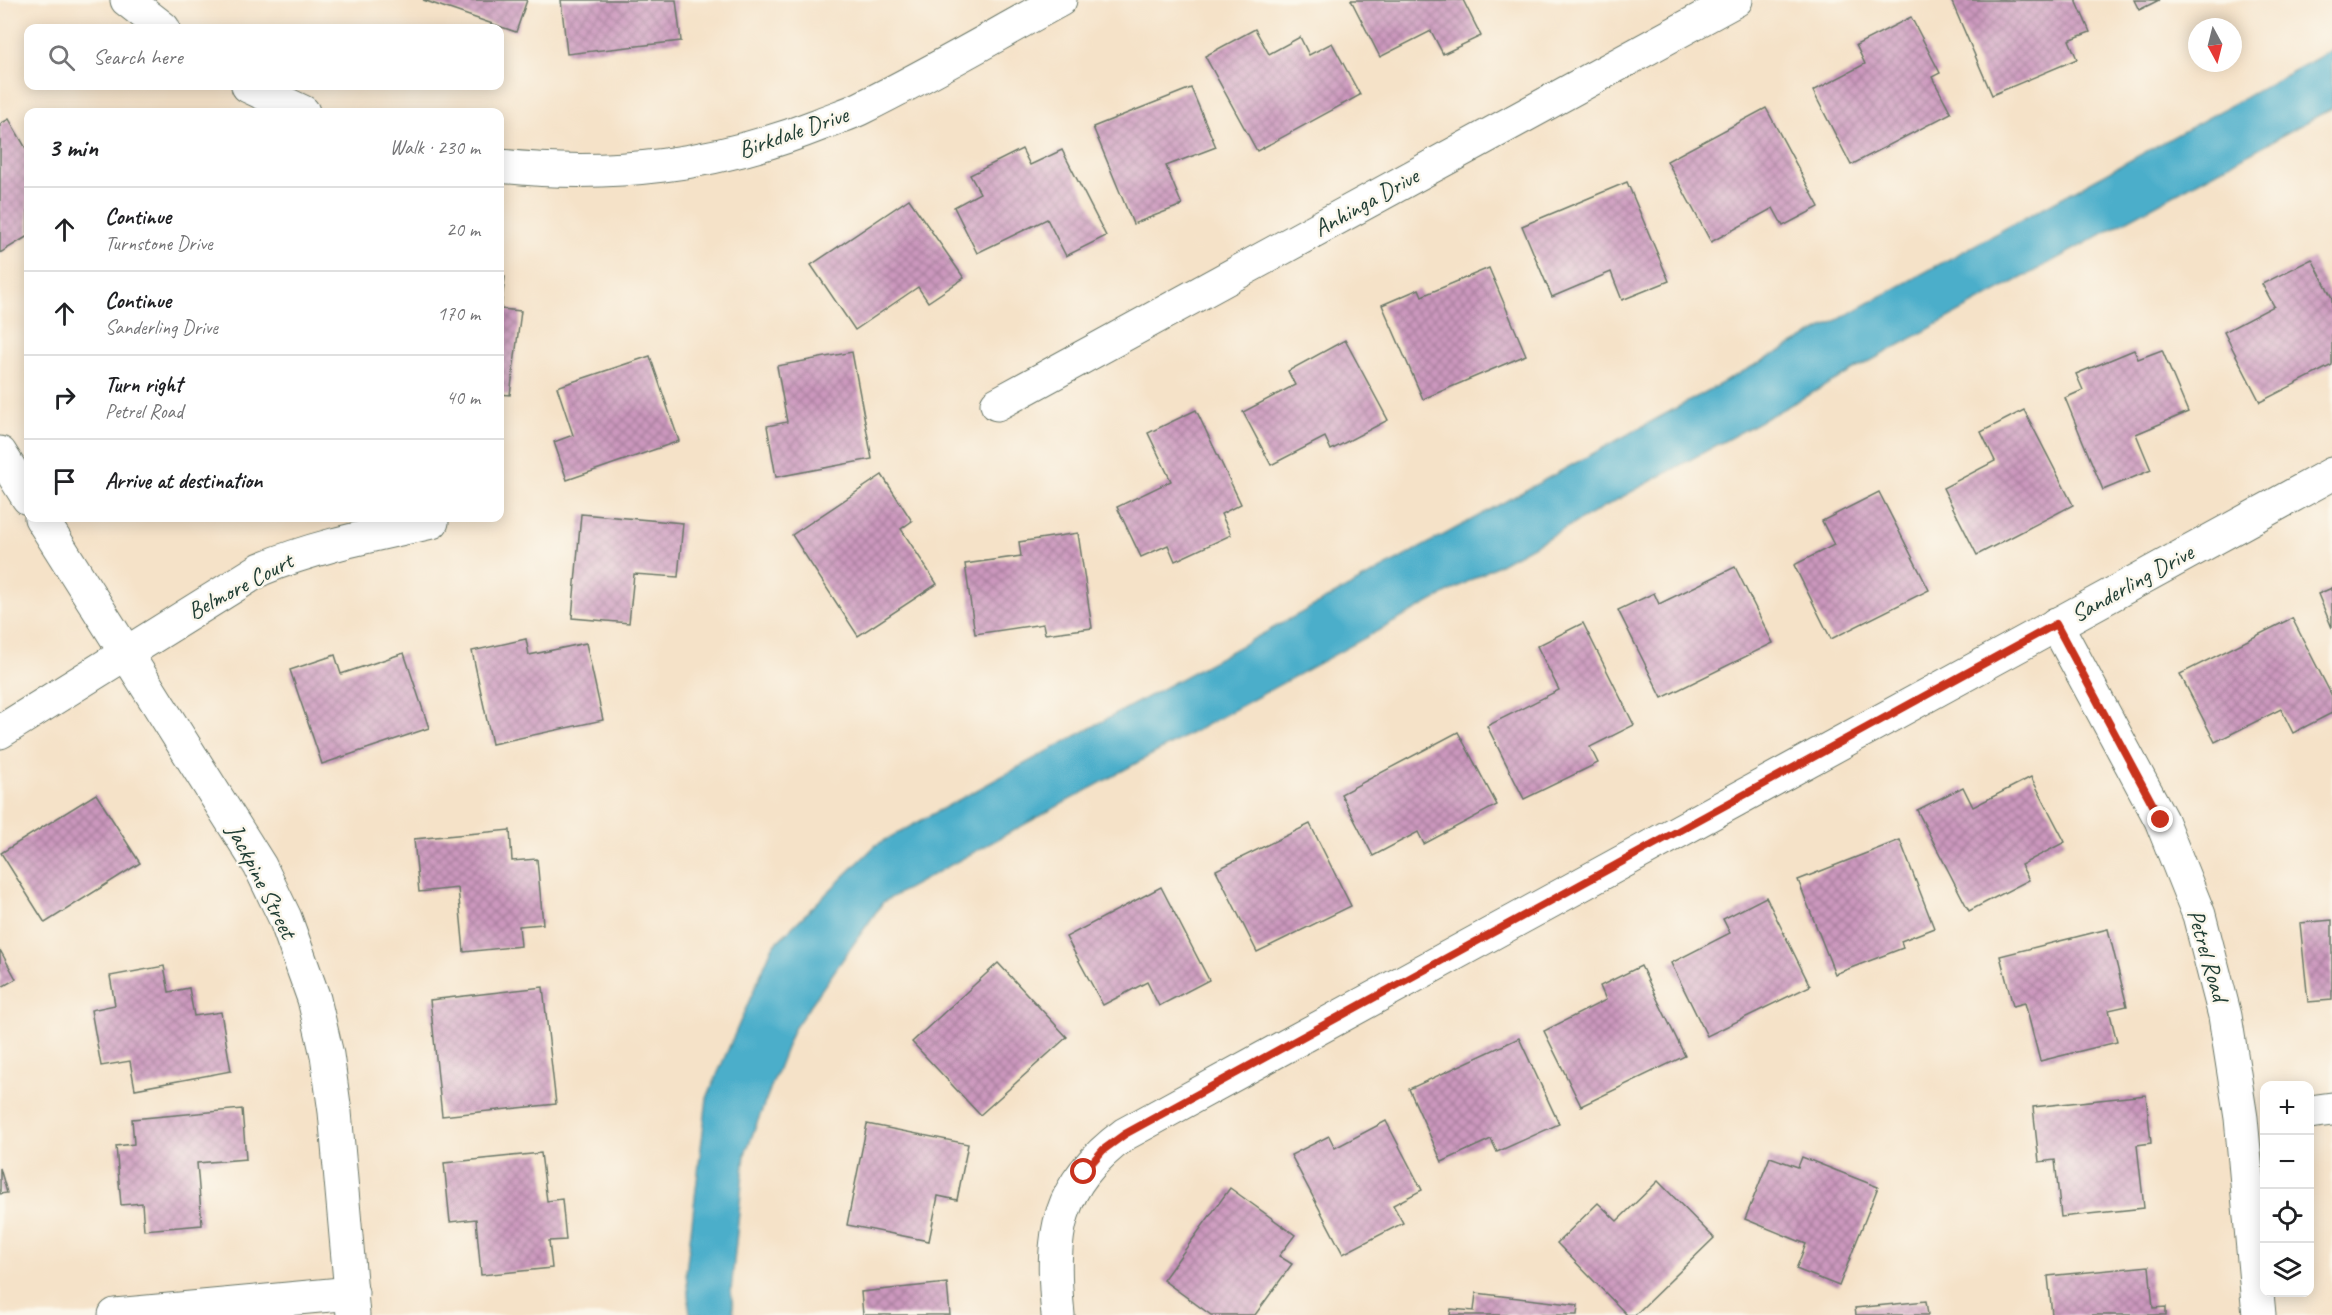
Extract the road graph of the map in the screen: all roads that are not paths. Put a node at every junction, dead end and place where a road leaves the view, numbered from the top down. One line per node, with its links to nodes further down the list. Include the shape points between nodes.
1 (127, 0): 4 (street)
2 (1060, 0): 7 (street, Birkdale Drive, via 862,108 780,140 724,156 665,166 607,171)
3 (1736, 0): 8 (street, Anhinga Drive)
4 (158, 24)
5 (256, 90): 6 (street)
6 (295, 108)
7 (504, 166)
8 (997, 404)
9 (0, 453): 11 (street)
10 (2332, 474): 14 (street, Sanderling Drive)
11 (24, 492)
12 (44, 522): 15 (street, Jackpine Street)
13 (432, 522): 15 (street, Belmore Court, via 324,546 261,569)
14 (2056, 624): 19 (street, Petrel Road, via 2161,820 2199,915); 22 (street, Sanderling Drive, via 1125,1134 1103,1150 1084,1172 1059,1221 1054,1249)
15 (126, 653): 16 (street, Belmore Court); 20 (street, Jackpine Street, via 260,866 285,918 314,999 335,1112)
16 (0, 732)
17 (2332, 1109): 18 (street)
18 (2314, 1111)
19 (2253, 1117): 23 (street, Petrel Road)
20 (352, 1304): 21 (street)
21 (115, 1315)
22 (1058, 1315)
23 (2259, 1315)

